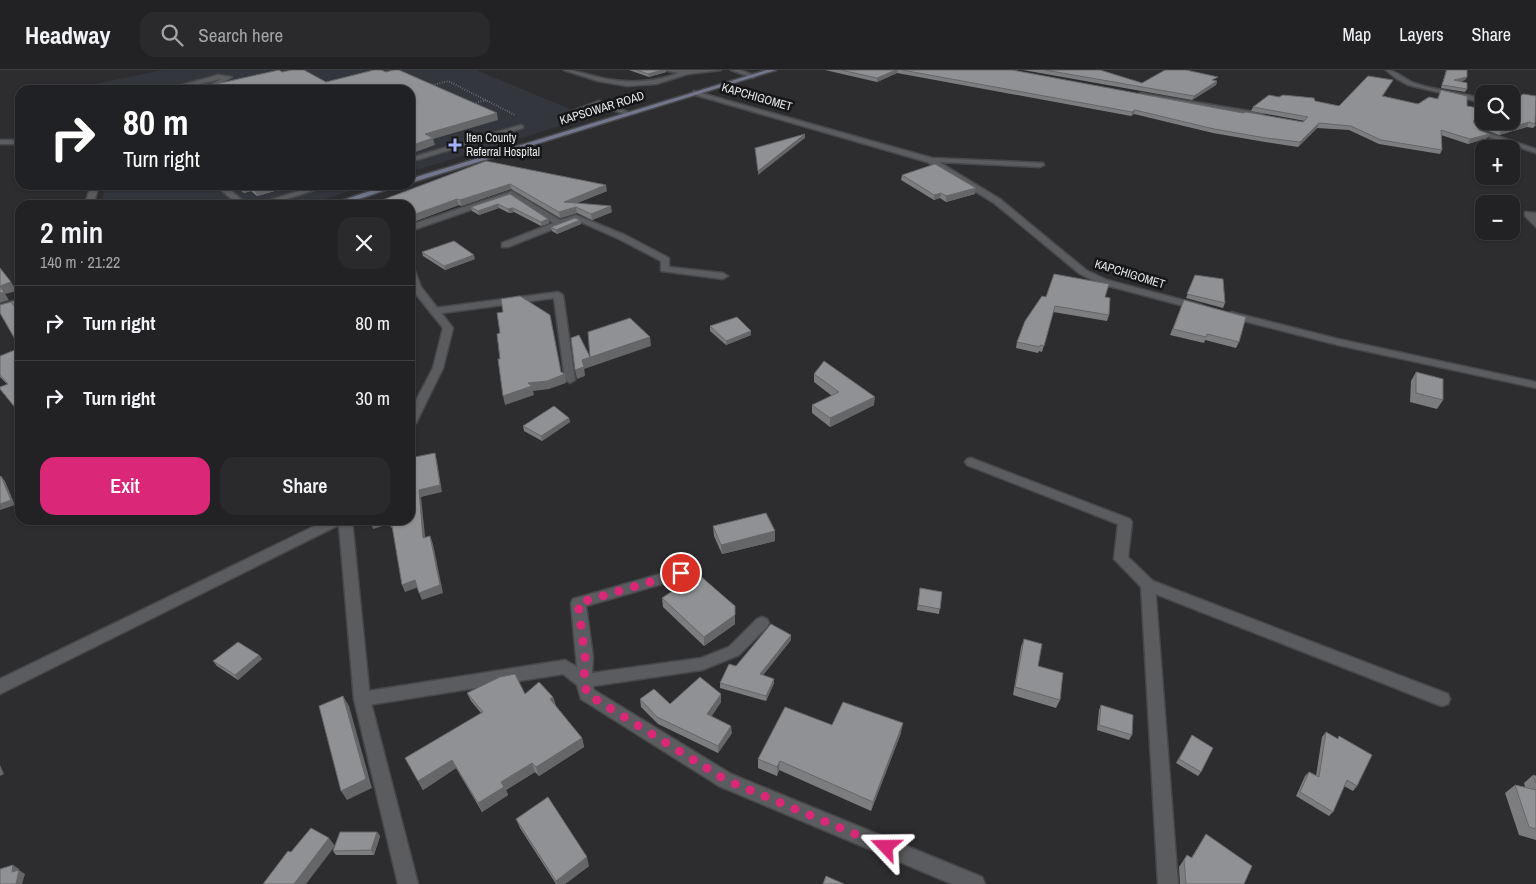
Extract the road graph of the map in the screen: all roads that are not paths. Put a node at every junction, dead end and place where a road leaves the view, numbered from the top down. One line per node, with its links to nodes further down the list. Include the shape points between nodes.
1 (567, 70): 7 (street, via 598,80 632,85 661,82)
2 (666, 70): 7 (street)
3 (718, 70): 7 (street)
4 (734, 70): 8 (street)
5 (774, 70): 8 (main road, KAPSOWAR ROAD)
6 (1390, 70): 13 (street, via 1420,87)
7 (687, 72)
8 (753, 76): 11 (main road, KAPSOWAR ROAD)
9 (187, 85): 10 (street, via 228,77)
10 (213, 85)
11 (694, 92): 15 (main road, KAPSOWAR ROAD); 23 (street, KAPCHIGOMET)
12 (1135, 94): 16 (street)
13 (1475, 99)
14 (576, 111): 15 (street, via 599,103)
15 (626, 113): 25 (main road, KAPSOWAR ROAD)
16 (1267, 116)
17 (521, 127): 22 (street)
18 (1479, 130): 21 (street)
19 (0, 142): 20 (street)
20 (15, 142)
21 (1536, 151)
22 (415, 159)
23 (930, 160): 24 (street); 41 (street, KAPCHIGOMET, via 997,201 1073,266 1094,278)
24 (1040, 165)
25 (415, 178)
26 (225, 190): 29 (street)
27 (309, 190): 30 (street)
28 (383, 190): 31 (main road)
29 (238, 200)
30 (276, 200)
31 (358, 200)
32 (1536, 215): 34 (street, via 1528,214)
33 (559, 223): 35 (street, via 512,193); 36 (street); 37 (street, via 576,216 666,260 664,269)
34 (1536, 224)
35 (415, 226)
36 (505, 245)
37 (723, 276)
38 (415, 285): 42 (street)
39 (15, 304): 40 (main road)
40 (0, 308)
41 (1206, 308)
42 (435, 312): 44 (street, via 558,295); 46 (street, via 448,328 438,368)
43 (1225, 313): 45 (street, via 1338,342)
44 (570, 380)
45 (1536, 385)
46 (415, 413)
47 (971, 462): 51 (street, via 1125,522 1121,559)
48 (328, 525): 54 (street)
49 (345, 525): 55 (street)
50 (681, 573): 53 (street, via 578,603 585,657)
51 (1148, 585): 56 (street); 59 (street)
52 (762, 623): 53 (street, via 734,651 702,664)
53 (584, 681): 55 (street, via 565,668); 58 (street, via 587,694 726,780)
54 (0, 687)
55 (362, 699): 57 (street)
56 (1442, 700)
57 (408, 884)
58 (975, 884)
59 (1168, 884)

